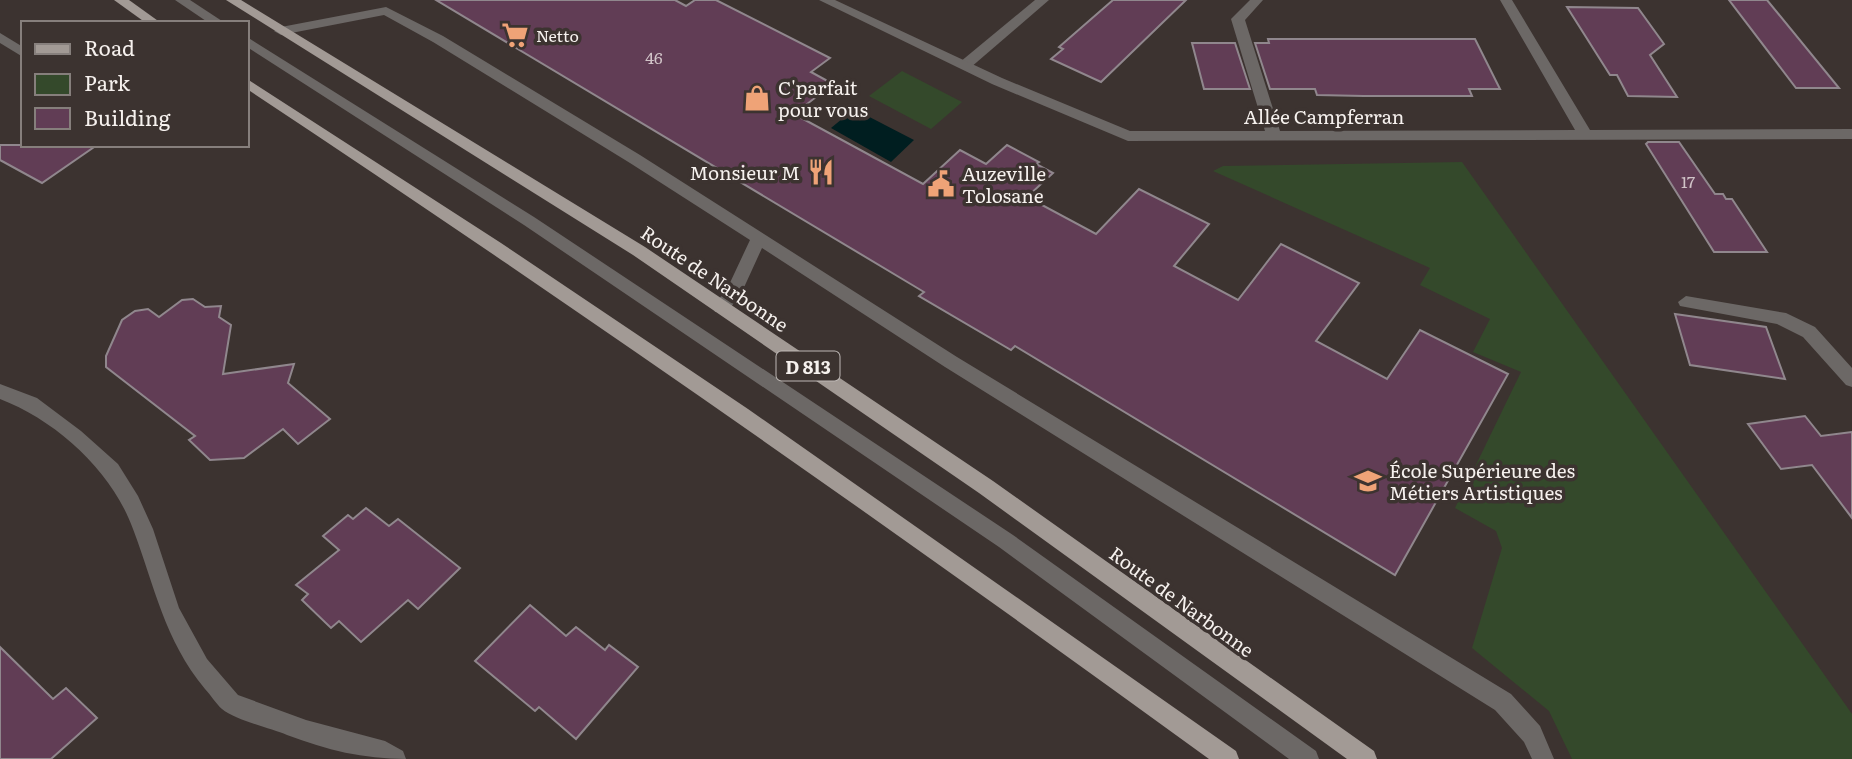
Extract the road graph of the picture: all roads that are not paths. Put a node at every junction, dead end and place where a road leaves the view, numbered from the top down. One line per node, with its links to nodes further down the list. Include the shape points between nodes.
1 (120, 0): 8 (main road)
2 (181, 0): 9 (street)
3 (232, 0): 10 (main road, Route de Narbonne / D 813)
4 (1044, 0): 14 (street)
5 (1257, 0): 18 (street, via 1238,19)
6 (1506, 0): 16 (street)
7 (831, 1): 14 (street, Allée Campferran)
8 (152, 21)
9 (216, 21)
10 (281, 31): 19 (street, via 386,11 589,131); 21 (main road, Route de Narbonne / D 813, via 639,251)
11 (0, 37): 13 (street)
12 (248, 42): 26 (street, via 529,221 983,526)
13 (21, 52)
14 (965, 65): 18 (street, Allée Campferran, via 1128,136)
15 (248, 84): 25 (main road, via 484,237 1066,641)
16 (1585, 134): 17 (street, Allée Campferran); 18 (street, Allée Campferran)
17 (1852, 134)
18 (1275, 135)
19 (758, 239): 21 (street); 28 (street, via 962,370 1503,702 1532,734)
20 (1686, 302): 22 (street, via 1780,318 1809,332)
21 (721, 307): 27 (main road, Route de Narbonne / D 813, via 986,487)
22 (1852, 380)
23 (0, 391): 24 (street, via 31,403 111,470 143,529 170,612 200,666 231,703)
24 (395, 759)
25 (1228, 759)
26 (1308, 759)
27 (1367, 759)
28 (1543, 759)

